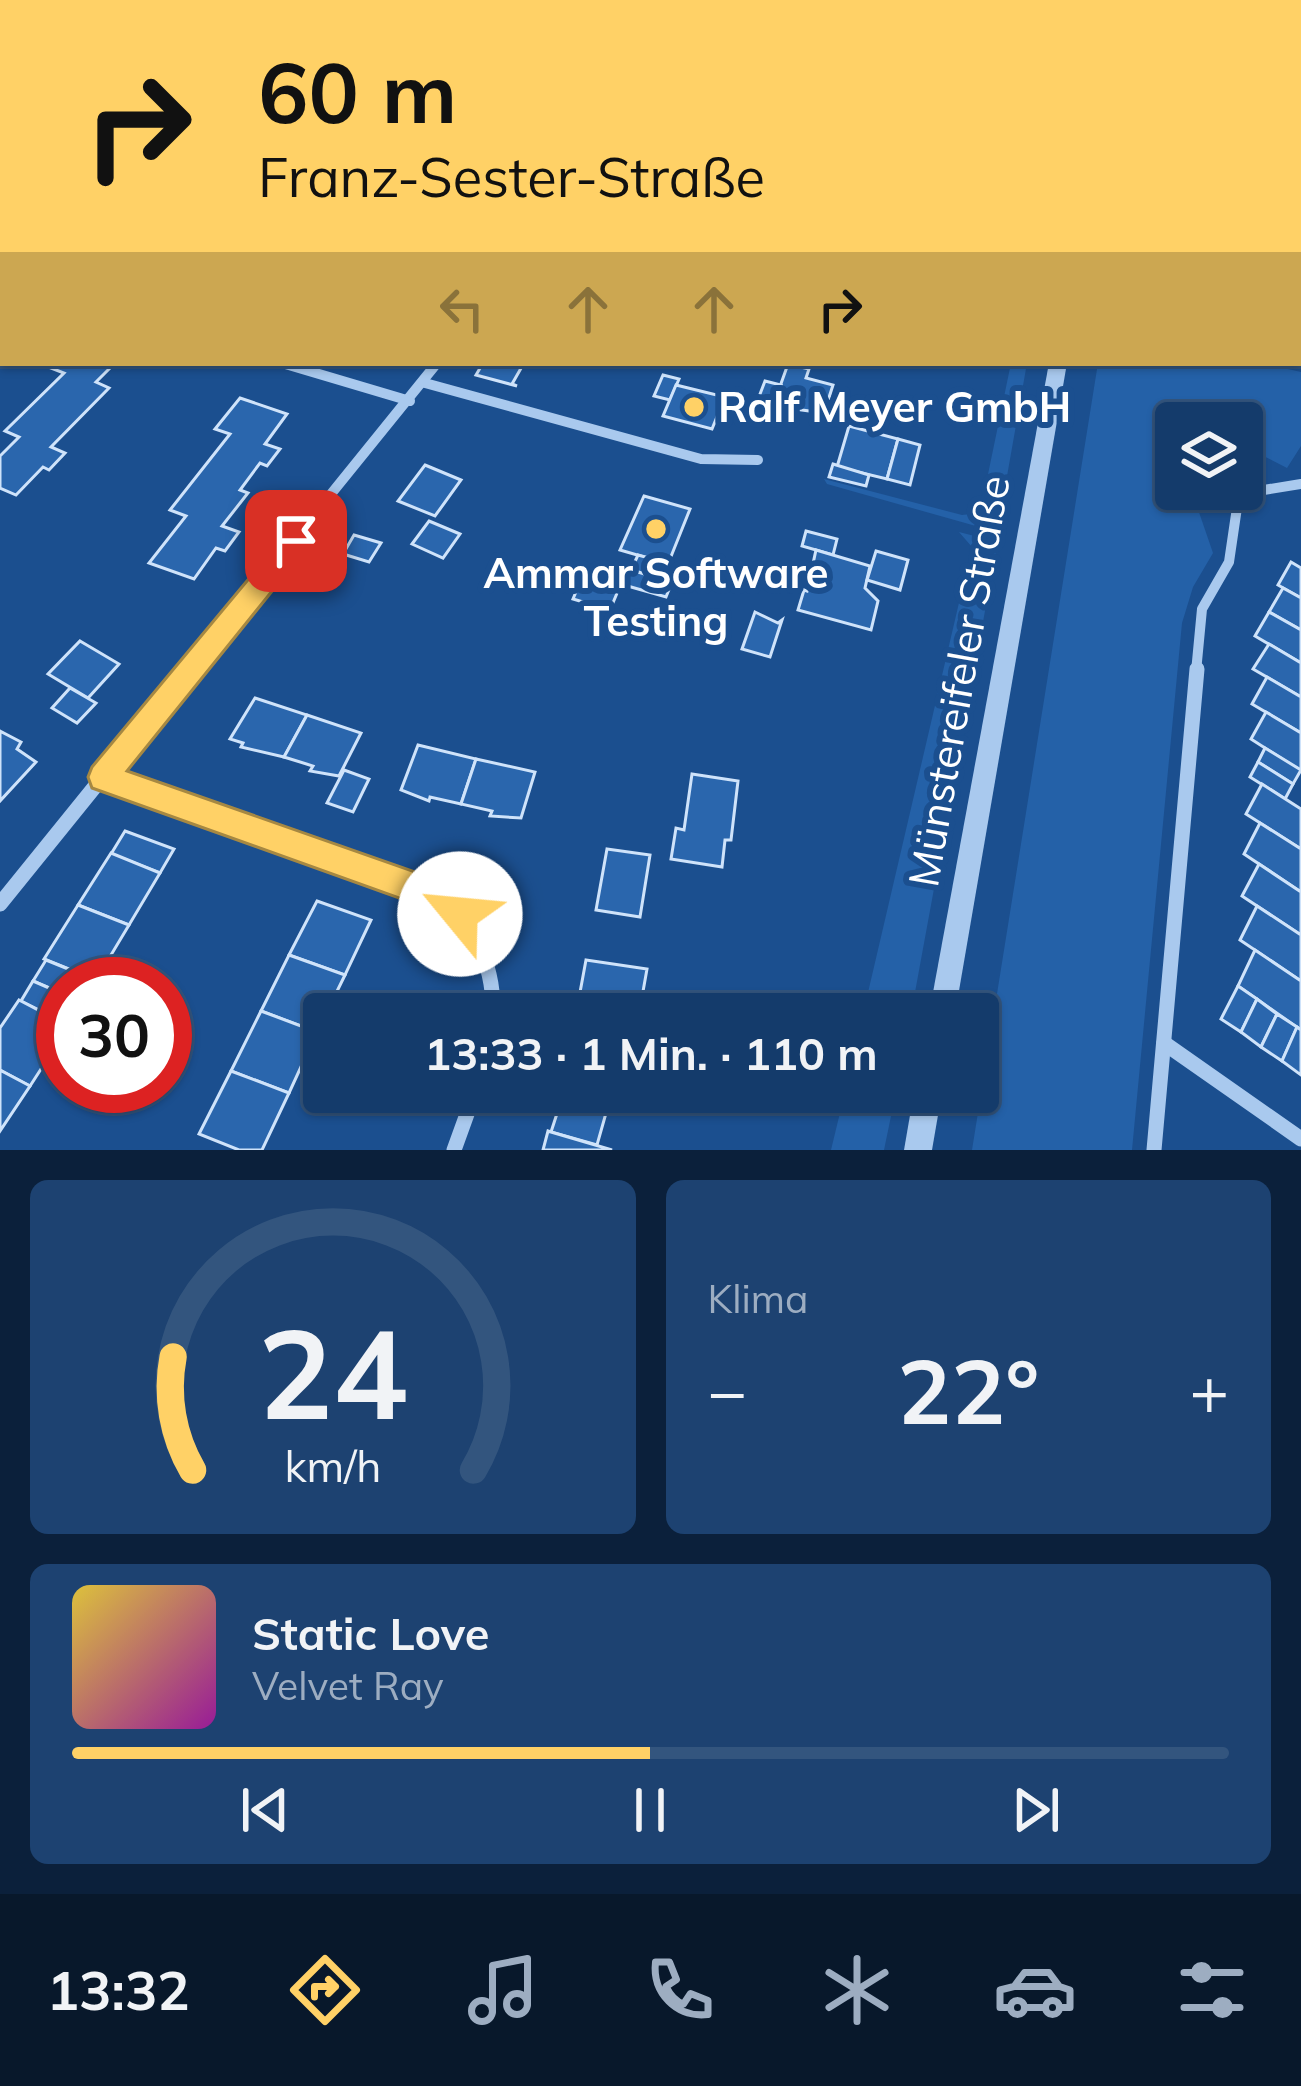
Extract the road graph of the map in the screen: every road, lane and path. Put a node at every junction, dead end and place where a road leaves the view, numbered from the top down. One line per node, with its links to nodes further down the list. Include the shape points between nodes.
1 (292, 366): 5 (street)
2 (435, 366): 4 (street)
3 (1057, 366): 13 (street, Münstereifeler Straße)
4 (425, 382): 5 (street); 6 (street, via 701,459)
5 (410, 401): 8 (street)
6 (758, 460)
7 (1296, 484): 14 (street, via 1240,494 1229,562 1199,626)
8 (103, 777): 10 (street); 12 (street, via 429,892 479,937)
9 (0, 873): 10 (street)
10 (17, 883): 11 (street)
11 (0, 904)
12 (492, 993)
13 (946, 993)
14 (1164, 1043): 17 (street); 20 (street)
15 (467, 1113): 18 (street)
16 (924, 1113): 19 (street)
17 (1301, 1139)
18 (454, 1150)
19 (918, 1150)
20 (1154, 1150)

